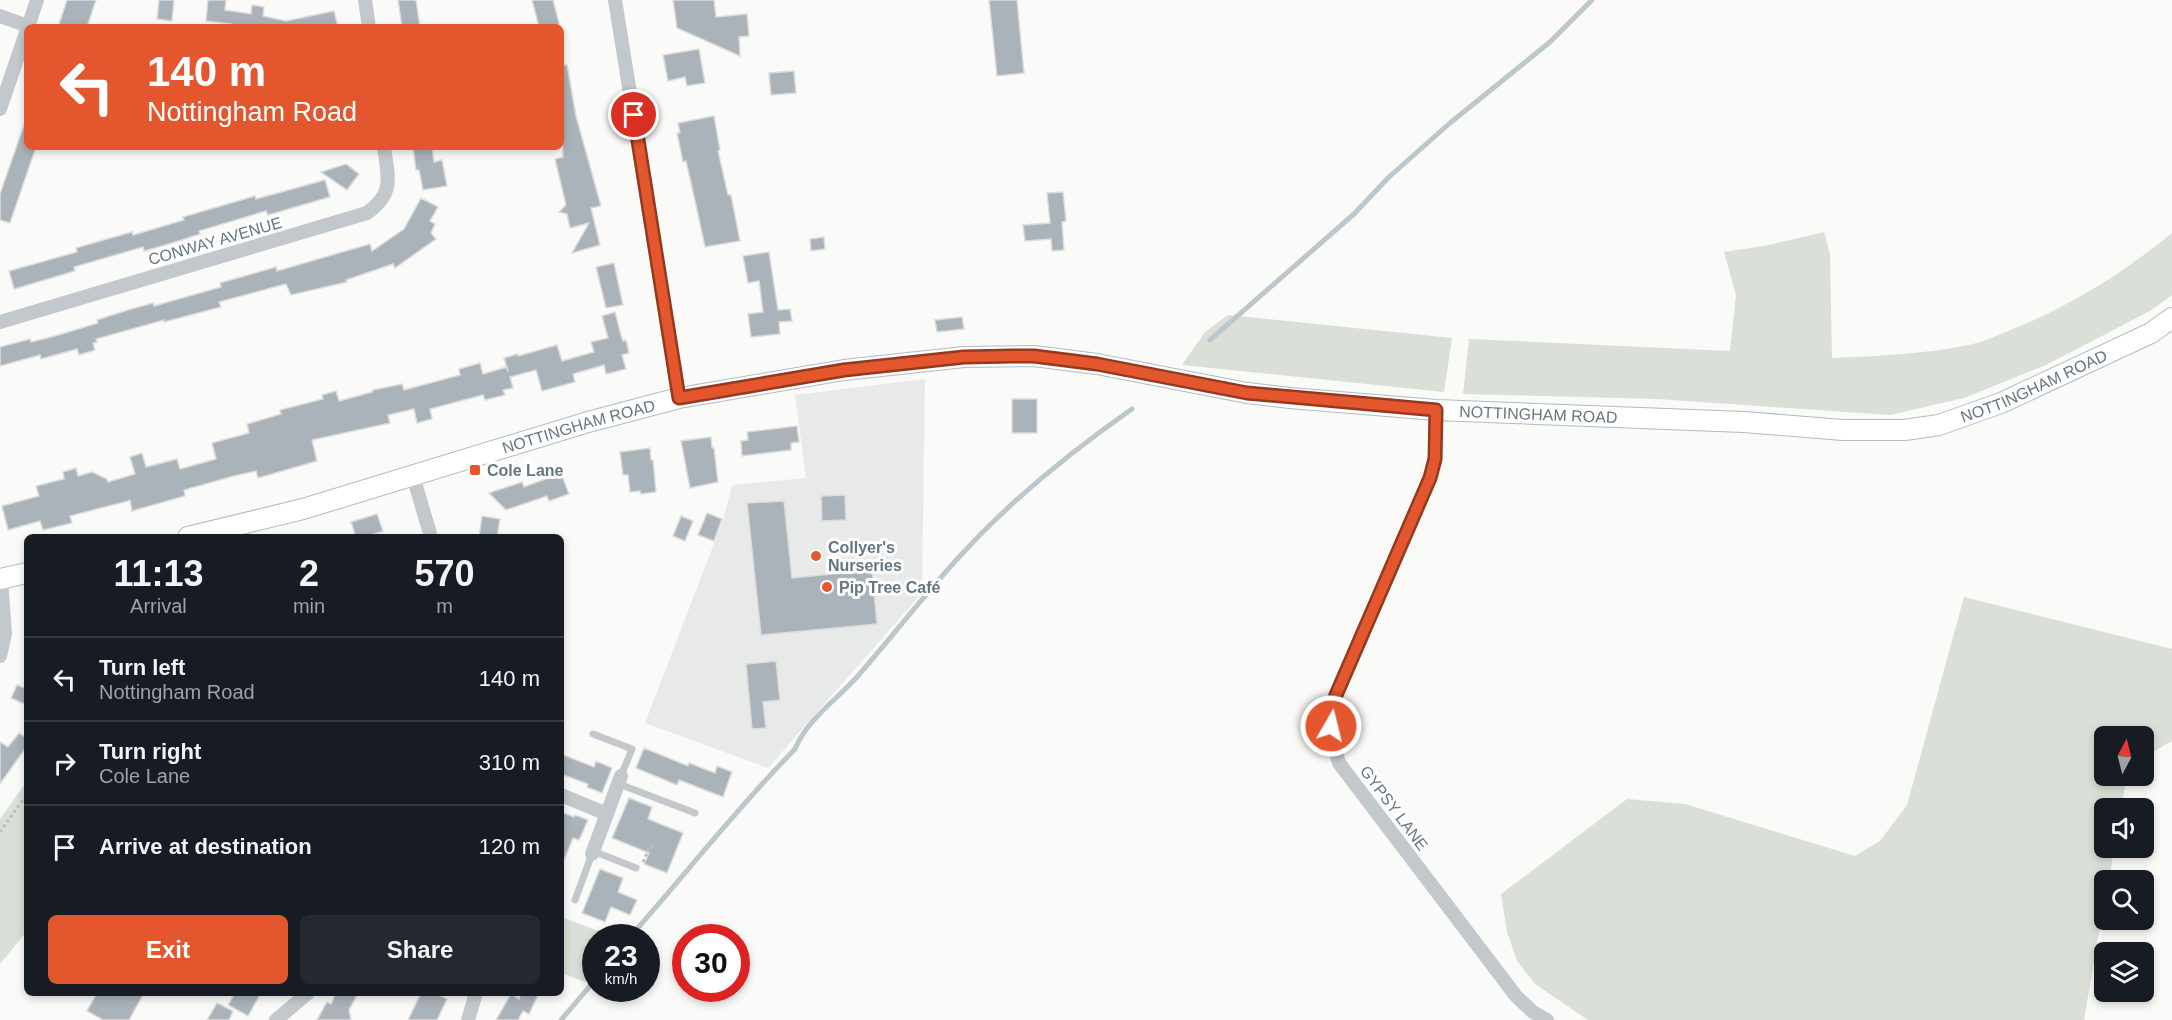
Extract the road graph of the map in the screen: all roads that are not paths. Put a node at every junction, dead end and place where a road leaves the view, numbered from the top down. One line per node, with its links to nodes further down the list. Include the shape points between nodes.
1 (37, 0): 5 (street)
2 (365, 0): 6 (street)
3 (615, 0): 13 (street)
4 (0, 16): 7 (street)
5 (29, 24)
6 (369, 24)
7 (24, 26)
8 (24, 40): 9 (street)
9 (0, 109)
10 (384, 150): 12 (street, CONWAY AVENUE, via 388,185 384,199 367,213)
11 (2172, 318): 14 (main road, NOTTINGHAM ROAD, via 2151,333 2001,404 1959,420 1916,428 1843,430 1744,422)
12 (0, 322)
13 (679, 398): 14 (main road, NOTTINGHAM ROAD, via 844,370 964,357 1023,356 1097,364 1247,393); 15 (main road, NOTTINGHAM ROAD)
14 (1436, 410): 34 (street, GYPSY LANE, via 1435,459 1430,478 1336,695 1332,710 1334,745 1339,762 1516,996)
15 (413, 476): 16 (main road, NOTTINGHAM ROAD); 18 (street)
16 (229, 532): 17 (main road, NOTTINGHAM ROAD)
17 (213, 534)
18 (430, 534)
19 (24, 574): 20 (main road)
20 (0, 579): 21 (street, via 6,627)
21 (0, 656)
22 (593, 734): 23 (lane, via 632,749)
23 (620, 780): 25 (street); 26 (lane)
24 (564, 796): 25 (street)
25 (607, 813): 27 (street)
26 (695, 813)
27 (592, 853): 28 (lane); 29 (lane)
28 (636, 868)
29 (575, 900)
30 (304, 996): 32 (street)
31 (475, 996): 33 (street)
32 (276, 1020)
33 (468, 1020)
34 (1547, 1020)

